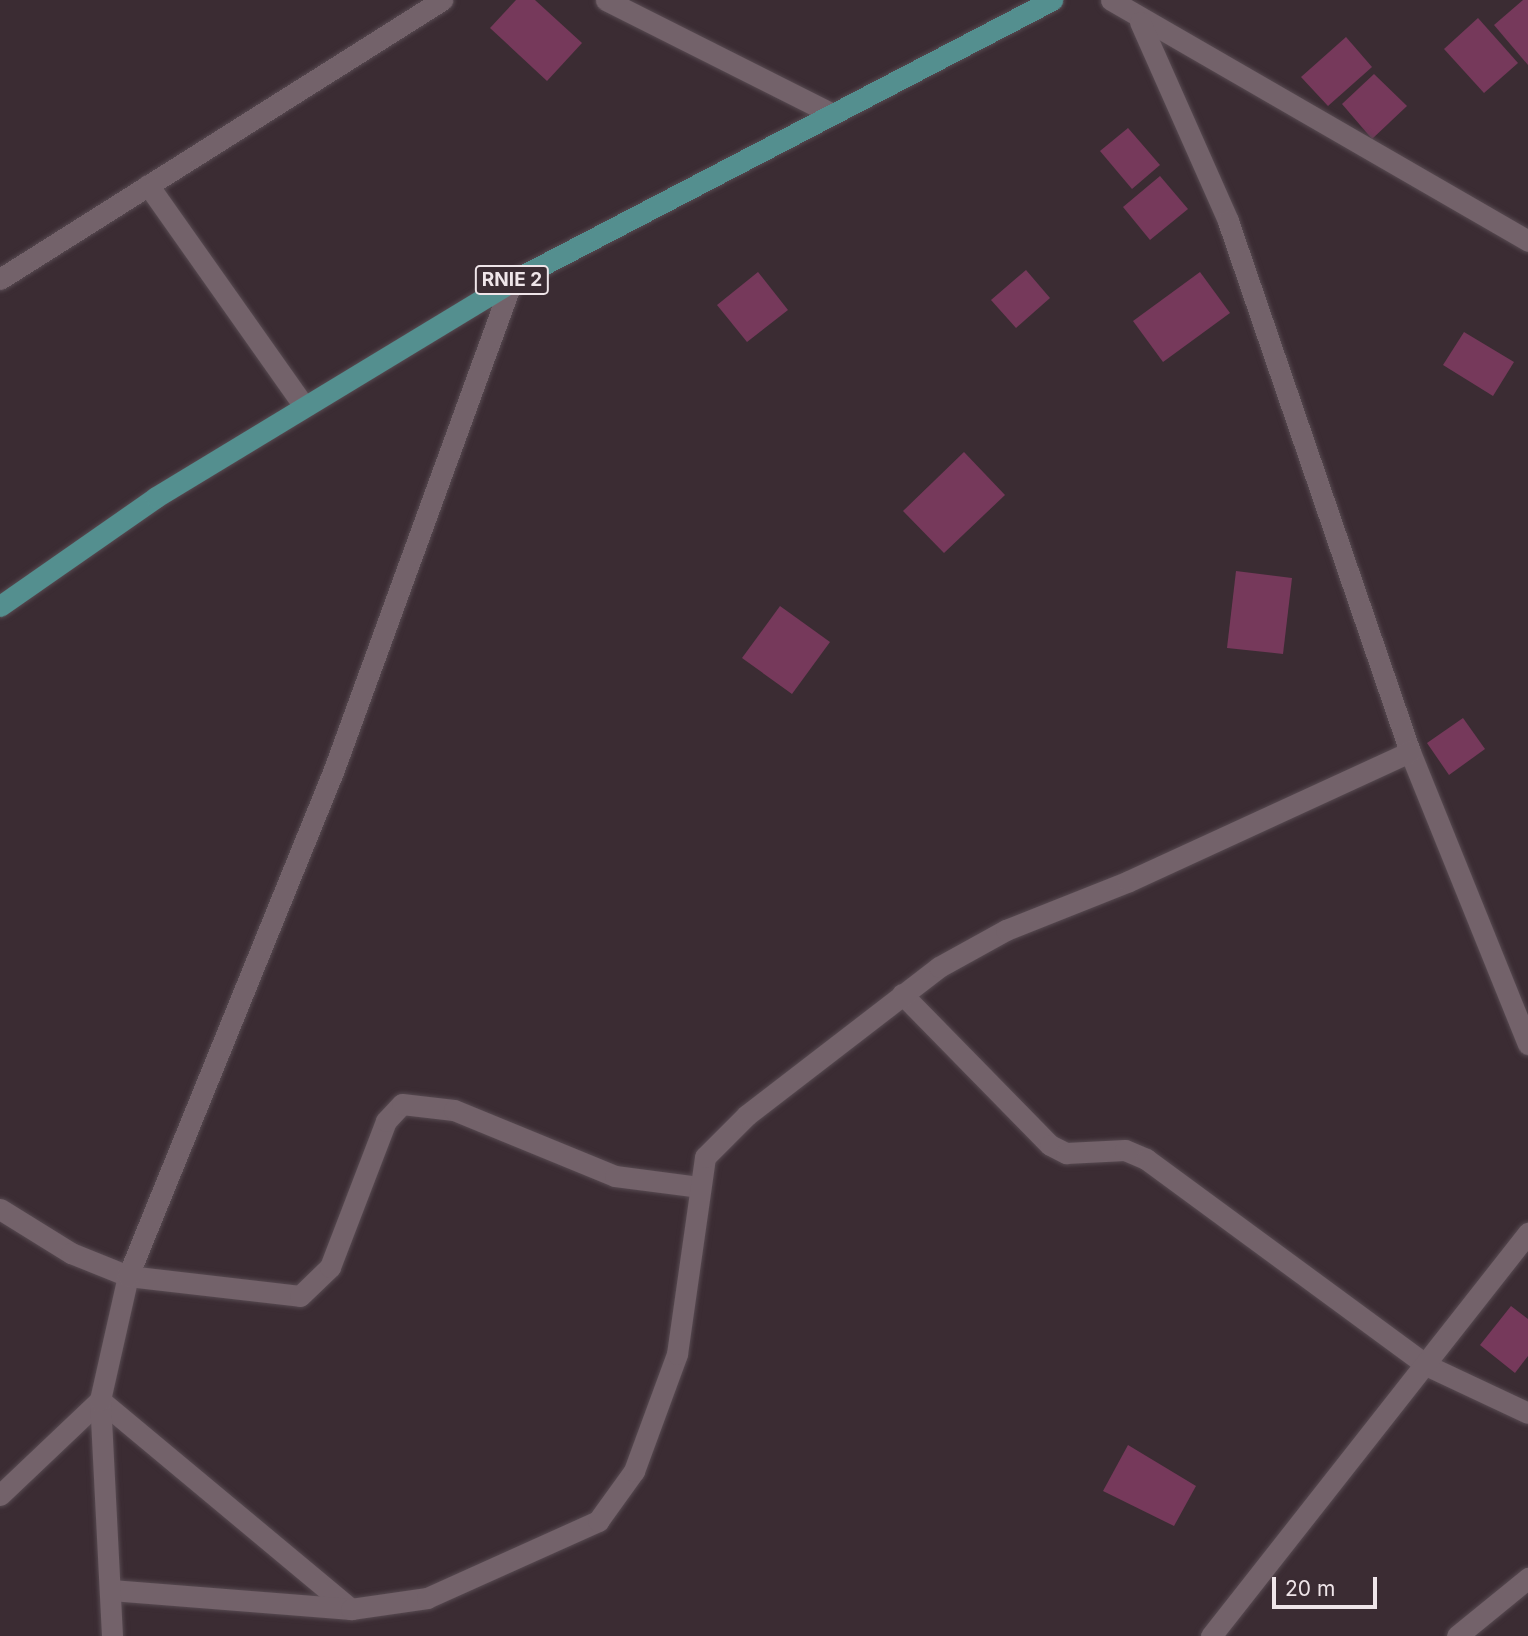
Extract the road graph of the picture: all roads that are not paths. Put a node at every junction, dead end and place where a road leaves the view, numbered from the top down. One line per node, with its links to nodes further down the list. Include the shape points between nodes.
1 (606, 0): 6 (street)
2 (1052, 0): 6 (main road, RNIE 2 / RNIE 2)
3 (1111, 0): 5 (street)
4 (433, 3): 7 (street)
5 (1140, 22): 8 (street); 13 (street, via 1228,221)
6 (829, 112): 10 (main road, RNIE 2 / RNIE 2)
7 (148, 185): 9 (street); 11 (street)
8 (1528, 241)
9 (0, 279)
10 (512, 281): 11 (main road, RNIE 2 / RNIE 2); 19 (street, via 333,772)
11 (303, 405): 12 (main road, RNIE 2 / RNIE 2)
12 (0, 606)
13 (1410, 752): 14 (street, via 1129,881 1006,930); 15 (street)
14 (902, 994): 16 (street, via 747,1115 705,1157); 20 (street, via 1050,1145 1066,1153 1125,1150 1146,1159)
15 (1528, 1044)
16 (700, 1187): 19 (street, via 615,1176 454,1110 402,1104 386,1121 330,1268 300,1296); 26 (street, via 677,1354 634,1471 598,1521 427,1598)
17 (0, 1209): 19 (street, via 71,1253)
18 (1528, 1233): 20 (street)
19 (128, 1276): 21 (street)
20 (1428, 1366): 22 (street); 28 (street, via 1264,1561)
21 (100, 1400): 23 (street); 25 (street); 26 (street)
22 (1528, 1413)
23 (0, 1495)
24 (1528, 1578): 29 (street)
25 (111, 1590): 26 (street); 27 (street)
26 (351, 1609)
27 (112, 1636)
28 (1211, 1636)
29 (1457, 1636)

